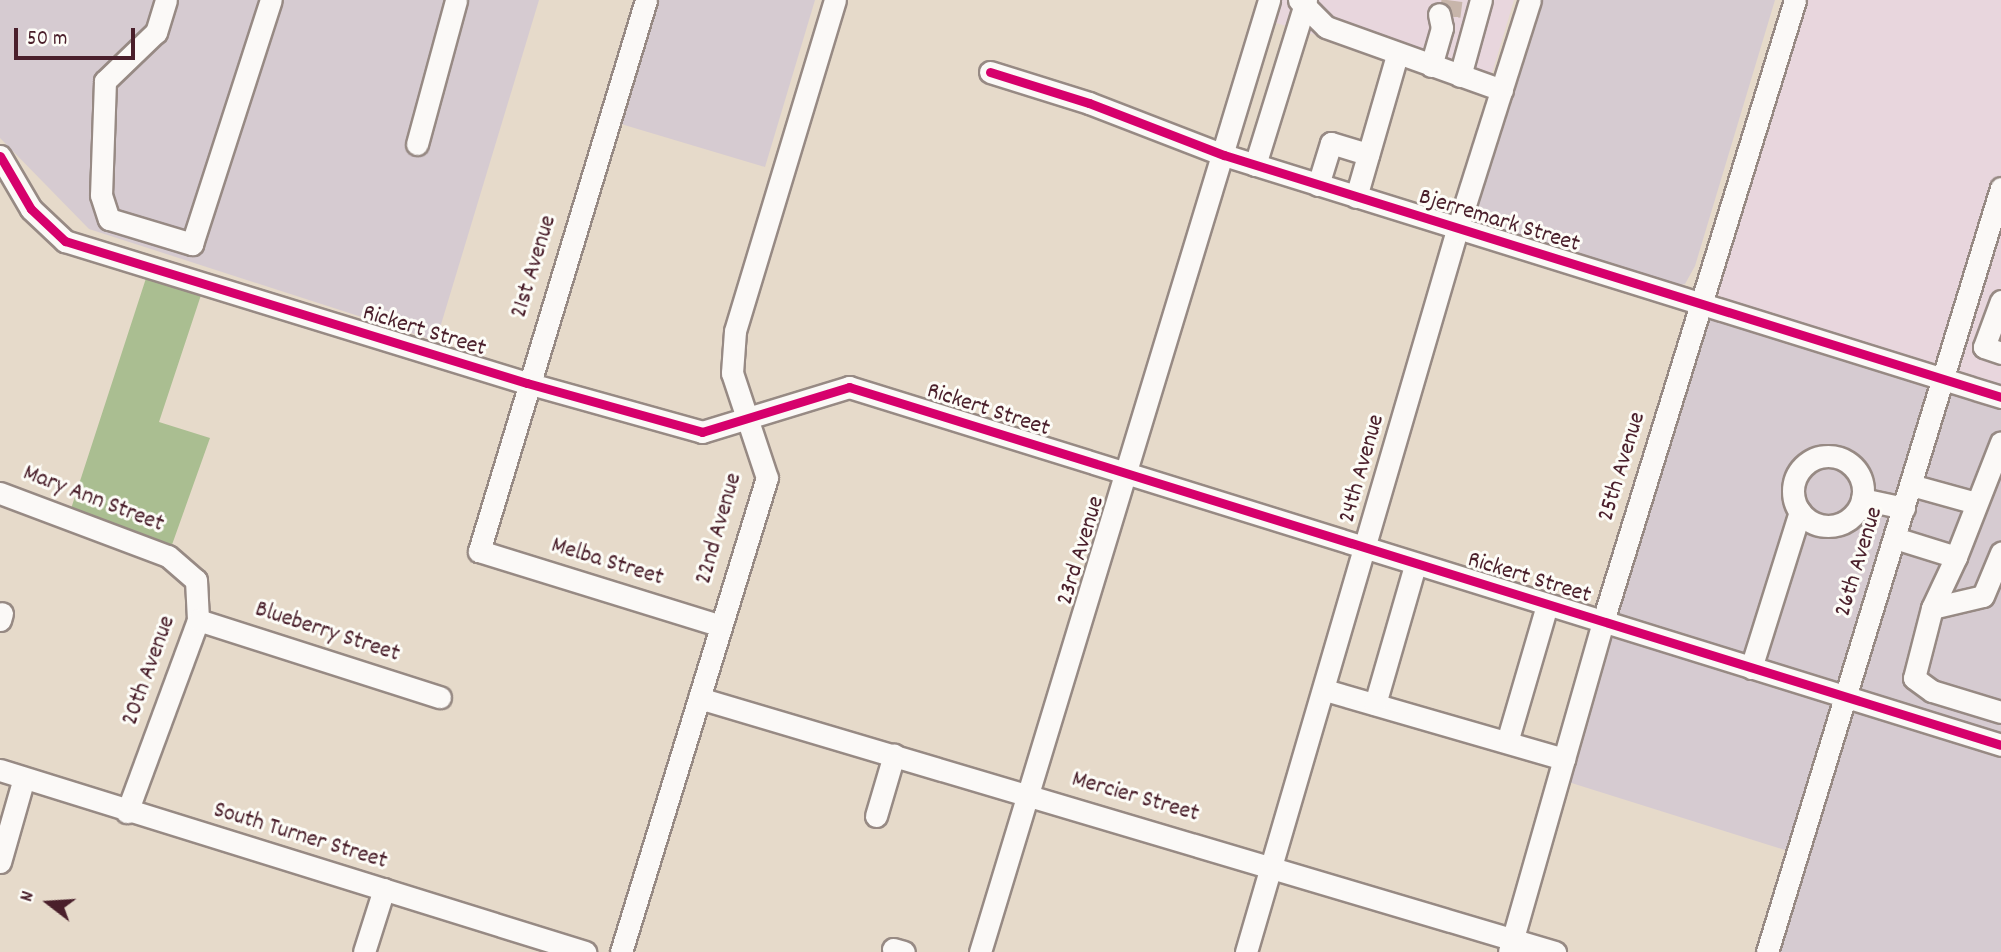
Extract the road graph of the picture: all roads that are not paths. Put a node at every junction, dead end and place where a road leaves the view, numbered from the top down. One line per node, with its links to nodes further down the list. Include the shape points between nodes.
1 (166, 0): 2 (street, via 156,33 105,81 101,195 109,219 192,244)
2 (271, 0)
3 (456, 0): 17 (street)
4 (646, 0): 30 (street, 21st Avenue)
5 (835, 0): 32 (street, 22nd Avenue, via 735,331 732,373)
6 (1269, 0): 19 (street, 23rd Avenue)
7 (1481, 0): 15 (street)
8 (1531, 0): 16 (street, 24th Avenue)
9 (1795, 0): 27 (street, 25th Avenue)
10 (1303, 1): 12 (street, via 1325,27); 21 (street)
11 (1444, 19): 13 (street)
12 (1397, 55): 13 (street); 18 (street)
13 (1431, 66): 15 (street)
14 (990, 72): 19 (street, Bjerremark Street, via 1089,103)
15 (1460, 76): 16 (street)
16 (1502, 90): 25 (street, 24th Avenue)
17 (417, 144)
18 (1368, 154): 22 (street, via 1331,143); 24 (street)
19 (1224, 155): 21 (street, Bjerremark Street); 35 (street, 23rd Avenue)
20 (0, 156): 30 (street, Rickert Street, via 31,209 65,241)
21 (1255, 165): 22 (street, Bjerremark Street)
22 (1318, 185): 24 (street, Bjerremark Street)
23 (2001, 188): 29 (street, 26th Avenue)
24 (1356, 197): 25 (street, Bjerremark Street)
25 (1457, 230): 27 (street, Bjerremark Street); 43 (street, 24th Avenue)
26 (2001, 301): 28 (street, via 1984,348)
27 (1701, 303): 29 (street, Bjerremark Street); 52 (street, 25th Avenue)
28 (2001, 353)
29 (1944, 380): 31 (street, Bjerremark Street); 36 (street, 26th Avenue)
30 (527, 383): 32 (street, Rickert Street, via 702,432); 44 (street, 21st Avenue)
31 (2001, 397)
32 (747, 420): 35 (street, Rickert Street, via 849,387); 53 (street, 22nd Avenue, via 767,478)
33 (2001, 442): 34 (street)
34 (1996, 472): 39 (street)
35 (1125, 475): 43 (street, Rickert Street); 67 (street, 23rd Avenue)
36 (1911, 485): 39 (street); 40 (street, 26th Avenue)
37 (0, 493): 46 (street, Mary Ann Street)
38 (1862, 499): 40 (street); 41 (street, via 1858,510 1840,524 1817,524); 41 (street, via 1863,487 1853,467 1844,460 1822,457 1811,460 1796,477 1794,499)
39 (1976, 503): 47 (street)
40 (1904, 508): 42 (street, 26th Avenue)
41 (1800, 512): 54 (street)
42 (1895, 538): 47 (street); 57 (street, 26th Avenue)
43 (1367, 548): 48 (street, Rickert Street); 55 (street, 24th Avenue)
44 (479, 551): 53 (street, Melba Street)
45 (2001, 553): 50 (street, via 1983,596)
46 (168, 556): 51 (street, 20th Avenue, via 196,580)
47 (1956, 557): 50 (street)
48 (1415, 565): 49 (street, Rickert Street); 59 (street)
49 (1547, 605): 52 (street, Rickert Street); 61 (street)
50 (1932, 608): 60 (street, via 1914,678 1932,691)
51 (198, 620): 56 (street, Blueberry Street); 68 (street, 20th Avenue)
52 (1603, 621): 54 (street, Rickert Street); 64 (street, 25th Avenue)
53 (718, 625): 58 (street, 22nd Avenue)
54 (1751, 667): 57 (street, Rickert Street)
55 (1325, 690): 59 (street); 71 (street, 24th Avenue)
56 (440, 697)
57 (1846, 697): 62 (street, Rickert Street); 80 (street, 26th Avenue)
58 (699, 698): 63 (street, Mercier Street); 76 (street, 22nd Avenue)
59 (1375, 704): 61 (street)
60 (2001, 712)
61 (1507, 742): 64 (street)
62 (2001, 745)
63 (894, 755): 67 (street, Mercier Street); 69 (street)
64 (1564, 759): 73 (street, 25th Avenue)
65 (0, 770): 66 (street, South Turner Street)
66 (23, 778): 68 (street, South Turner Street); 70 (street)
67 (1028, 794): 71 (street, Mercier Street); 77 (street, 23rd Avenue)
68 (127, 812): 72 (street, South Turner Street)
69 (876, 816)
70 (0, 862)
71 (1272, 865): 73 (street, Mercier Street); 78 (street, 24th Avenue)
72 (384, 889): 74 (street); 75 (street, South Turner Street)
73 (1511, 946): 79 (street, Mercier Street)
74 (365, 952)
75 (585, 952)
76 (621, 952)
77 (980, 952)
78 (1246, 952)
79 (1555, 952)
80 (1767, 952)

